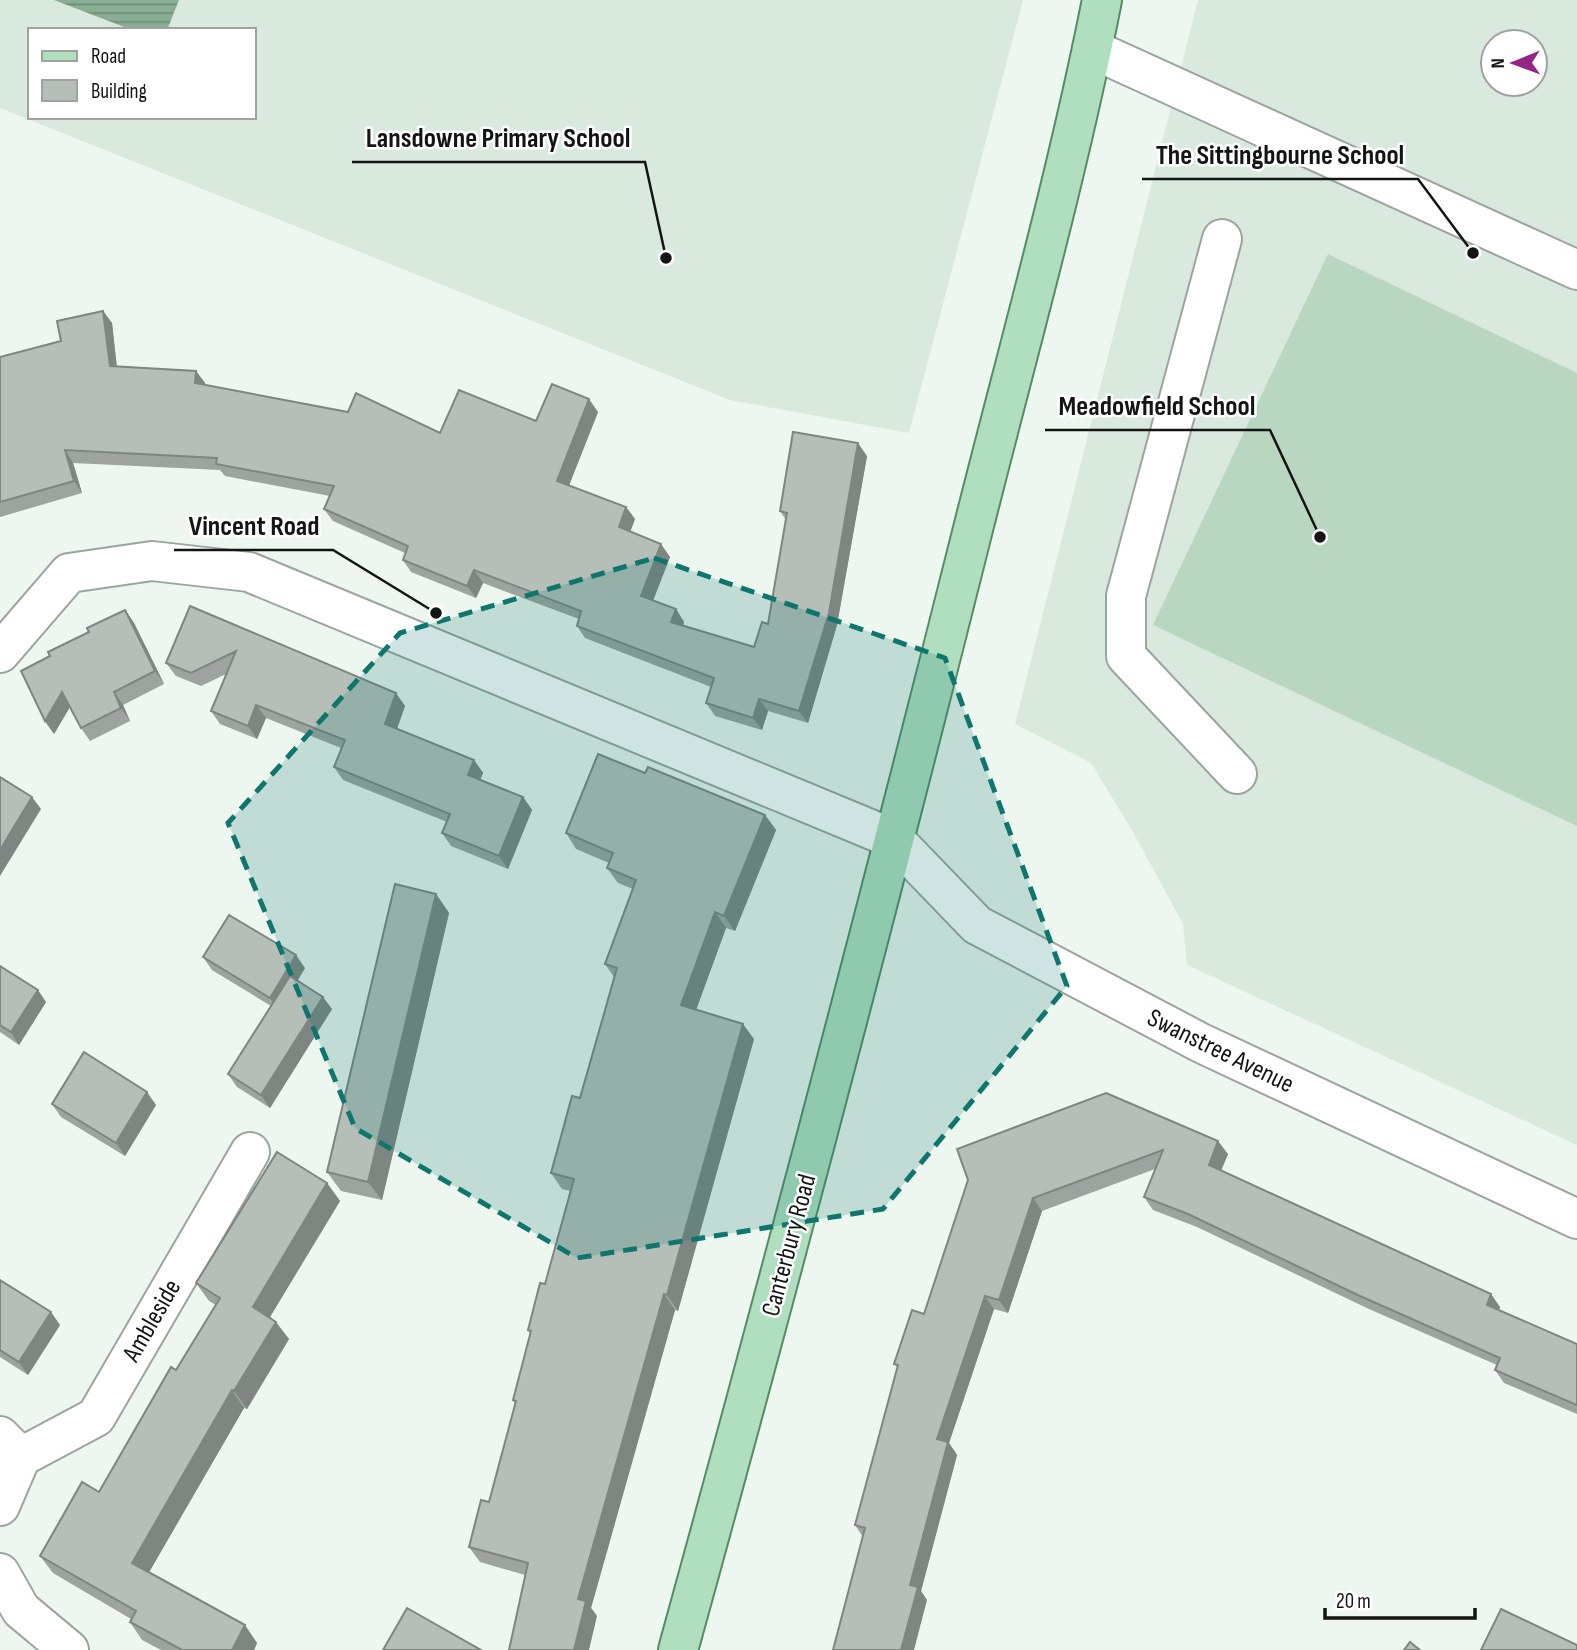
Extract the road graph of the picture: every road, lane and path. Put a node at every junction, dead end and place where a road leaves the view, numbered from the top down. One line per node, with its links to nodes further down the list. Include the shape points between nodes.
1 (1102, 0): 2 (main road, Canterbury Road)
2 (1092, 49): 4 (street); 7 (main road, Canterbury Road)
3 (1222, 239): 6 (street, via 1126,596 1126,656)
4 (1577, 270)
5 (0, 653): 7 (street, via 69,573 152,561 249,572)
6 (1237, 774)
7 (894, 839): 9 (street, Swanstree Avenue, via 977,925 1201,1043); 14 (main road, Canterbury Road)
8 (250, 1152): 10 (street, Ambleside, via 96,1416)
9 (1577, 1219)
10 (11, 1447): 11 (street, Ambleside)
11 (0, 1506)
12 (0, 1573): 13 (street, via 21,1610)
13 (69, 1650)
14 (678, 1650)

